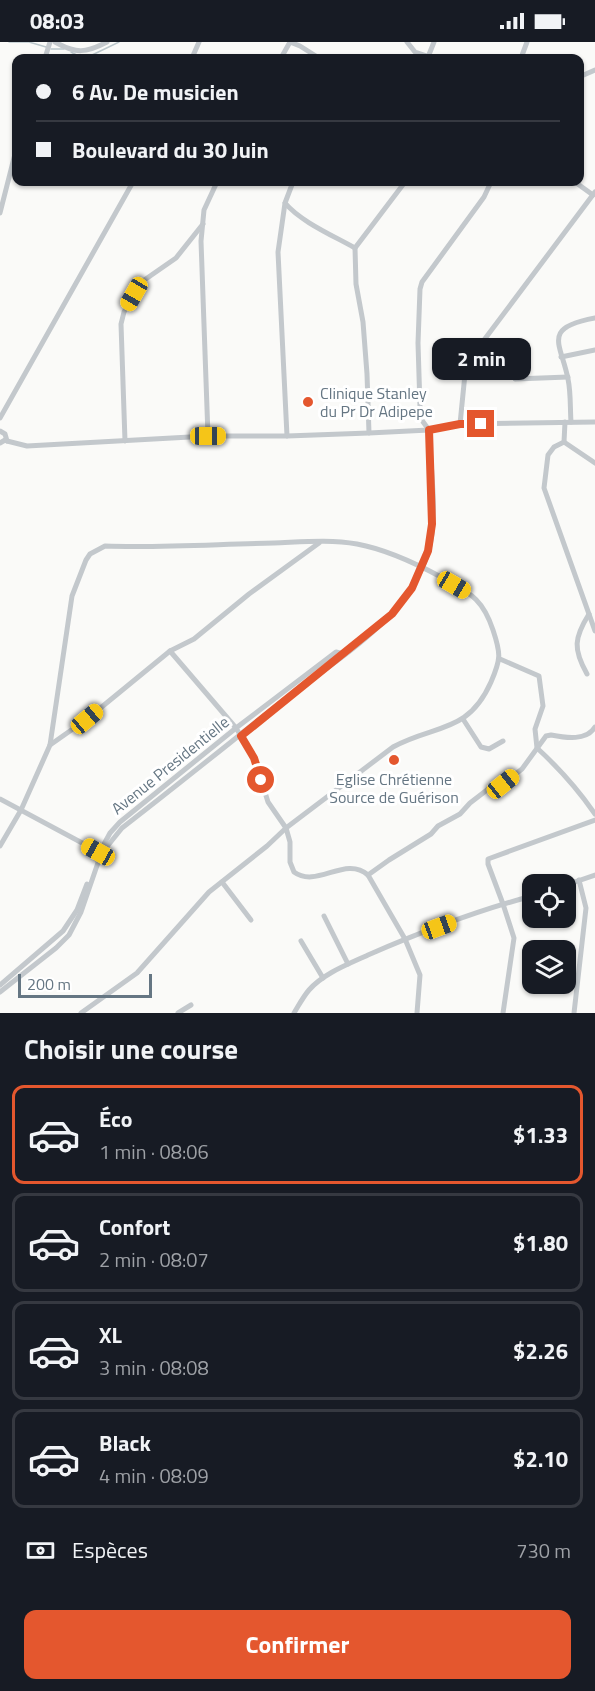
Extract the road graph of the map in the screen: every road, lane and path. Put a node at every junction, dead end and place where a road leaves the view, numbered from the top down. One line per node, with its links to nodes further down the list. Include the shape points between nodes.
1 (51, 42): 2 (street, via 80,52)
2 (107, 42)
3 (407, 42): 6 (street)
4 (282, 54): 5 (street, via 290,42)
5 (313, 54)
6 (420, 54)
7 (12, 166): 15 (street)
8 (131, 186): 23 (street)
9 (215, 186): 16 (street, via 204,210)
10 (291, 186): 14 (street)
11 (402, 186): 17 (street)
12 (489, 186): 27 (street, Avenue Presidentielle, via 420,289 420,407)
13 (594, 193): 26 (street, via 475,352 465,374)
14 (285, 203): 17 (street); 31 (street, via 278,252)
15 (0, 213)
16 (204, 224): 30 (street, via 201,289); 32 (street, via 176,258 140,283 124,312)
17 (355, 248): 29 (street)
18 (595, 318): 20 (street, via 561,332)
19 (595, 350): 20 (street)
20 (561, 357): 21 (street)
21 (568, 377): 22 (street); 24 (street)
22 (515, 379)
23 (0, 418)
24 (568, 422): 25 (street); 26 (street); 34 (street)
25 (595, 422)
26 (460, 424): 27 (street)
27 (429, 430): 29 (street); 37 (street, Avenue Presidentielle, via 432,524)
28 (0, 432): 33 (street, via 4,434)
29 (369, 434): 31 (street)
30 (208, 436): 31 (street); 32 (street)
31 (288, 436)
32 (124, 441): 33 (street, via 27,446)
33 (3, 442)
34 (564, 442): 35 (street); 38 (street, via 548,455 543,488)
35 (595, 463)
36 (321, 542): 37 (street, via 358,544); 40 (street, via 194,639); 51 (street, via 105,546 90,554 72,596)
37 (422, 567): 41 (street, Avenue Presidentielle, via 392,614); 42 (street, via 478,599 492,627)
38 (592, 619): 39 (street); 43 (street, via 579,630 577,644 578,658)
39 (595, 631)
40 (170, 651): 48 (street); 51 (street)
41 (344, 654): 44 (street, Avenue Presidentielle, via 336,652); 45 (street, Avenue Presidentielle)
42 (500, 659): 46 (street, via 485,696); 52 (street, via 539,676 543,706 535,729)
43 (586, 674)
44 (276, 697): 45 (street); 48 (street, Avenue Presidentielle)
45 (280, 703): 49 (street, Avenue Presidentielle)
46 (463, 719): 50 (street, via 481,747 489,749); 57 (street, via 393,747)
47 (595, 727): 52 (street, via 584,737 546,736)
48 (236, 729): 49 (street); 59 (street, Avenue Presidentielle, via 120,822)
49 (241, 736): 57 (street, via 254,758 268,802); 59 (street, Avenue Presidentielle, via 122,828)
50 (503, 741)
51 (50, 745): 54 (street)
52 (537, 748): 55 (street, via 578,788); 61 (street, via 522,769 503,784 496,783 460,814)
53 (0, 799): 54 (street)
54 (21, 810): 58 (street); 59 (street)
55 (595, 814)
56 (595, 820): 66 (street, via 489,858)
57 (286, 828): 61 (street, via 291,867 299,875 309,878 354,868); 64 (street)
58 (0, 846)
59 (100, 853): 67 (street, Avenue Presidentielle)
60 (595, 875): 62 (street)
61 (368, 876): 70 (street)
62 (579, 880): 63 (street); 84 (street, via 586,908)
63 (576, 881)
64 (222, 882): 69 (street); 79 (street, via 200,901 137,973)
65 (522, 899): 66 (street)
66 (503, 904): 70 (street); 83 (street, via 514,939)
67 (79, 911): 72 (street, Avenue Presidentielle); 73 (street, Avenue Presidentielle, via 75,926)
68 (324, 916): 74 (street)
69 (251, 920)
70 (405, 939): 74 (street); 82 (street, via 420,978)
71 (302, 941): 75 (street)
72 (52, 942): 73 (street); 76 (street, Avenue Presidentielle)
73 (56, 948): 77 (street, Avenue Presidentielle)
74 (348, 964): 75 (street)
75 (323, 978): 81 (street)
76 (0, 984)
77 (0, 992)
78 (191, 1005): 80 (street)
79 (81, 1013)
80 (178, 1013)
81 (294, 1013)
82 (417, 1013)
83 (503, 1013)
84 (574, 1013)

